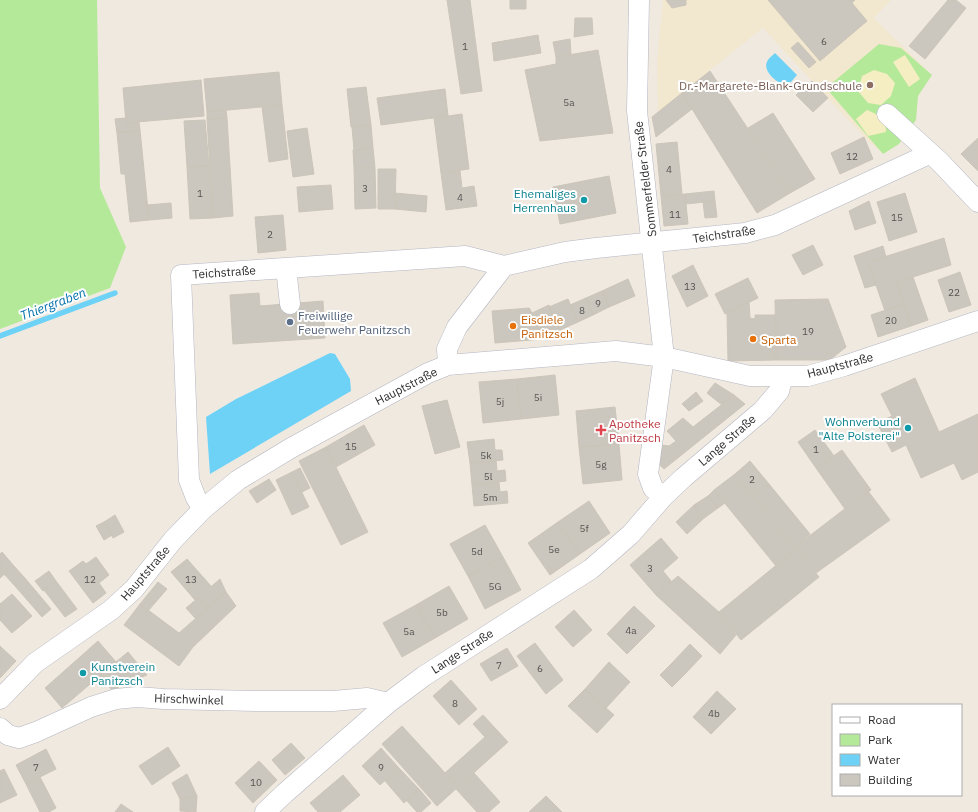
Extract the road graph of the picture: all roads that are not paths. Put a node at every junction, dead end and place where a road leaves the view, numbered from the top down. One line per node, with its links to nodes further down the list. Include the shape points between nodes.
1 (639, 0): 5 (street, Sommerfelder Straße, via 637,111)
2 (887, 114): 3 (street)
3 (929, 154): 4 (street); 5 (street, Teichstraße, via 775,225 745,233)
4 (978, 202)
5 (653, 243): 6 (street, Teichstraße, via 566,252); 10 (street, Sommerfelder Straße)
6 (504, 266): 7 (street, Teichstraße, via 465,256); 11 (street, via 457,327 447,349)
7 (286, 268): 8 (street); 14 (street, Teichstraße, via 181,274 189,480)
8 (290, 304)
9 (978, 321): 12 (street, Hauptstraße, via 844,366 808,376)
10 (664, 357): 11 (street, Hauptstraße, via 616,351); 12 (street, Hauptstraße, via 750,376); 13 (street, via 648,474 653,488)
11 (448, 365): 14 (street, Hauptstraße, via 428,373 291,448 238,480)
12 (783, 377): 13 (street, Lange Straße, via 779,391 763,410)
13 (663, 498): 16 (street, Lange Straße, via 632,534 591,569 424,676)
14 (203, 509): 15 (street, Hauptstraße, via 173,540 134,589 110,610 35,663)
15 (0, 698)
16 (388, 703): 17 (street, Hirschwinkel, via 367,698 265,701 164,700 137,697 91,707 19,738 8,735); 18 (street, Lange Straße)
17 (0, 728)
18 (265, 812)

